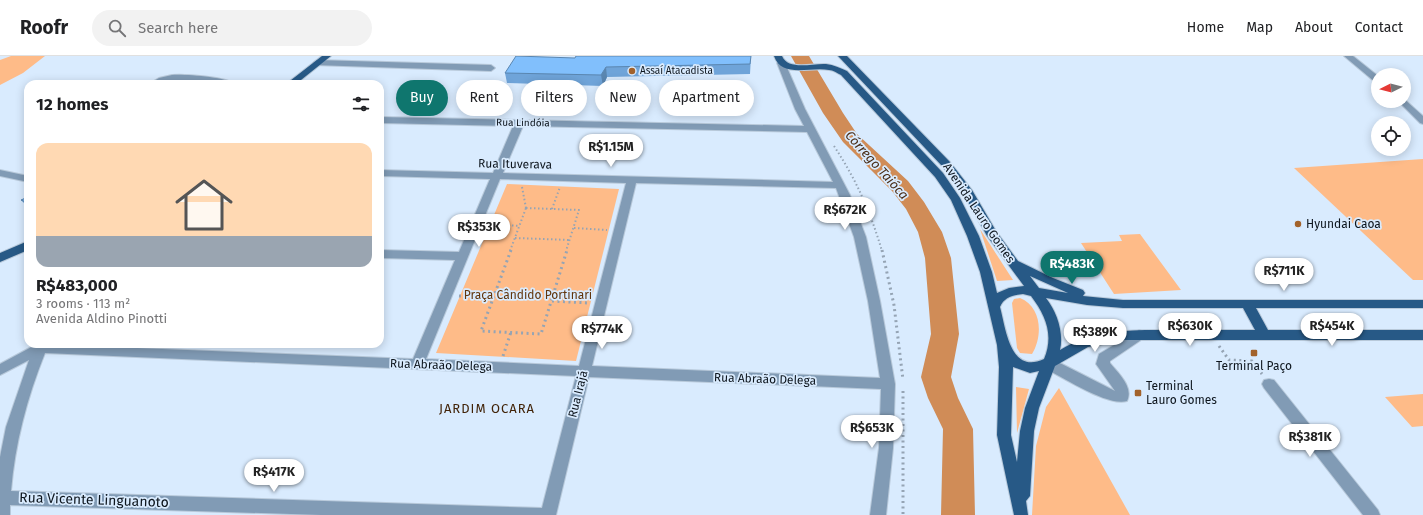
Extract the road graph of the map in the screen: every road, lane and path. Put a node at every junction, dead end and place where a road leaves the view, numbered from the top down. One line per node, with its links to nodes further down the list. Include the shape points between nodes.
1 (326, 56): 5 (main road)
2 (842, 56): 38 (main road, Avenida Lauro Gomes, via 960,180 991,233)
3 (1348, 56): 8 (street)
4 (781, 59): 6 (main road, Avenida Lauro Gomes, via 787,66); 12 (street, Avenida Lauro Gomes)
5 (317, 63): 7 (street); 11 (main road)
6 (797, 67): 12 (street, via 789,71); 47 (main road, Avenida Lauro Gomes, via 819,65 835,68 847,75 939,175 968,223 982,259)
7 (491, 68)
8 (1371, 74)
9 (162, 80): 10 (street, via 188,77)
10 (206, 80)
11 (295, 80)
12 (789, 84): 17 (street, Avenida Lauro Gomes)
13 (1410, 108): 15 (street)
14 (384, 120): 16 (street, Rua Lindóia)
15 (1423, 122)
16 (519, 123): 17 (street, Rua Lindóia); 20 (street)
17 (810, 128): 25 (street, Avenida Lauro Gomes)
18 (0, 173): 22 (street)
19 (384, 173): 20 (street, Rua Ituverava)
20 (496, 176): 21 (street, Rua Ituverava); 28 (street)
21 (520, 177): 23 (street, Rua Ituverava); 26 (path)
22 (24, 178)
23 (563, 178): 24 (street, Rua Ituverava); 27 (path)
24 (632, 180): 25 (street, Rua Ituverava); 31 (street, Rua Irajá)
25 (841, 185): 62 (street, Avenida Lauro Gomes, via 860,236)
26 (526, 208): 27 (path); 29 (path)
27 (552, 209): 30 (path, via 579,210)
28 (476, 224): 29 (path); 36 (street)
29 (520, 226): 32 (path)
30 (574, 228): 31 (path); 33 (path)
31 (619, 230): 44 (street, Rua Irajá)
32 (515, 238): 33 (path); 41 (path)
33 (570, 240): 42 (path)
34 (24, 247): 37 (main road)
35 (384, 254): 36 (street)
36 (463, 256): 40 (street)
37 (0, 258)
38 (1012, 261): 39 (main road, Avenida Lauro Gomes); 43 (main road, via 1054,284)
39 (1034, 290): 43 (main road); 47 (main road, via 1009,292 998,297); 58 (main road, Avenida Lauro Gomes, via 1044,304 1054,328 1056,340)
40 (446, 296): 41 (path); 57 (street)
41 (493, 298): 48 (path, via 481,331)
42 (552, 301): 44 (path); 48 (path, via 541,334)
43 (1106, 303): 45 (main road)
44 (601, 304): 61 (street, Rua Irajá)
45 (1247, 304): 46 (main road); 51 (main road)
46 (1423, 304)
47 (994, 307): 53 (main road, Avenida Lauro Gomes)
48 (511, 332): 59 (path)
49 (1210, 334): 50 (main road); 51 (main road); 63 (path, via 1229,360 1252,361)
50 (1139, 335): 58 (main road, via 1110,337 1086,343 1065,352); 58 (street, via 1104,358 1103,364 1120,386 1122,396 1110,396)
51 (1264, 335): 52 (main road)
52 (1423, 335)
53 (1003, 345): 58 (main road, via 1011,359 1019,365 1034,368); 66 (main road, Avenida Lauro Gomes, via 1006,367 1004,435)
54 (38, 348): 60 (street)
55 (41, 348): 64 (street, via 13,427)
56 (84, 348): 57 (street, Rua Abraão Delega)
57 (417, 364): 59 (street, Rua Abraão Delega)
58 (1048, 364): 66 (main road, Avenida Lauro Gomes, via 1032,408 1027,431)
59 (499, 367): 61 (street, Rua Abraão Delega)
60 (0, 370)
61 (584, 371): 62 (street, Rua Abraão Delega); 69 (street, Rua Irajá)
62 (888, 384): 70 (street, Avenida Lauro Gomes, via 886,448)
63 (1269, 384): 71 (street)
64 (3, 498): 65 (street, Rua Vicente Linguanoto); 67 (street)
65 (260, 510): 68 (street, Rua Vicente Linguanoto)
66 (1021, 514)
67 (2, 515)
68 (545, 515)
69 (548, 515)
70 (878, 515)
71 (1372, 515)

